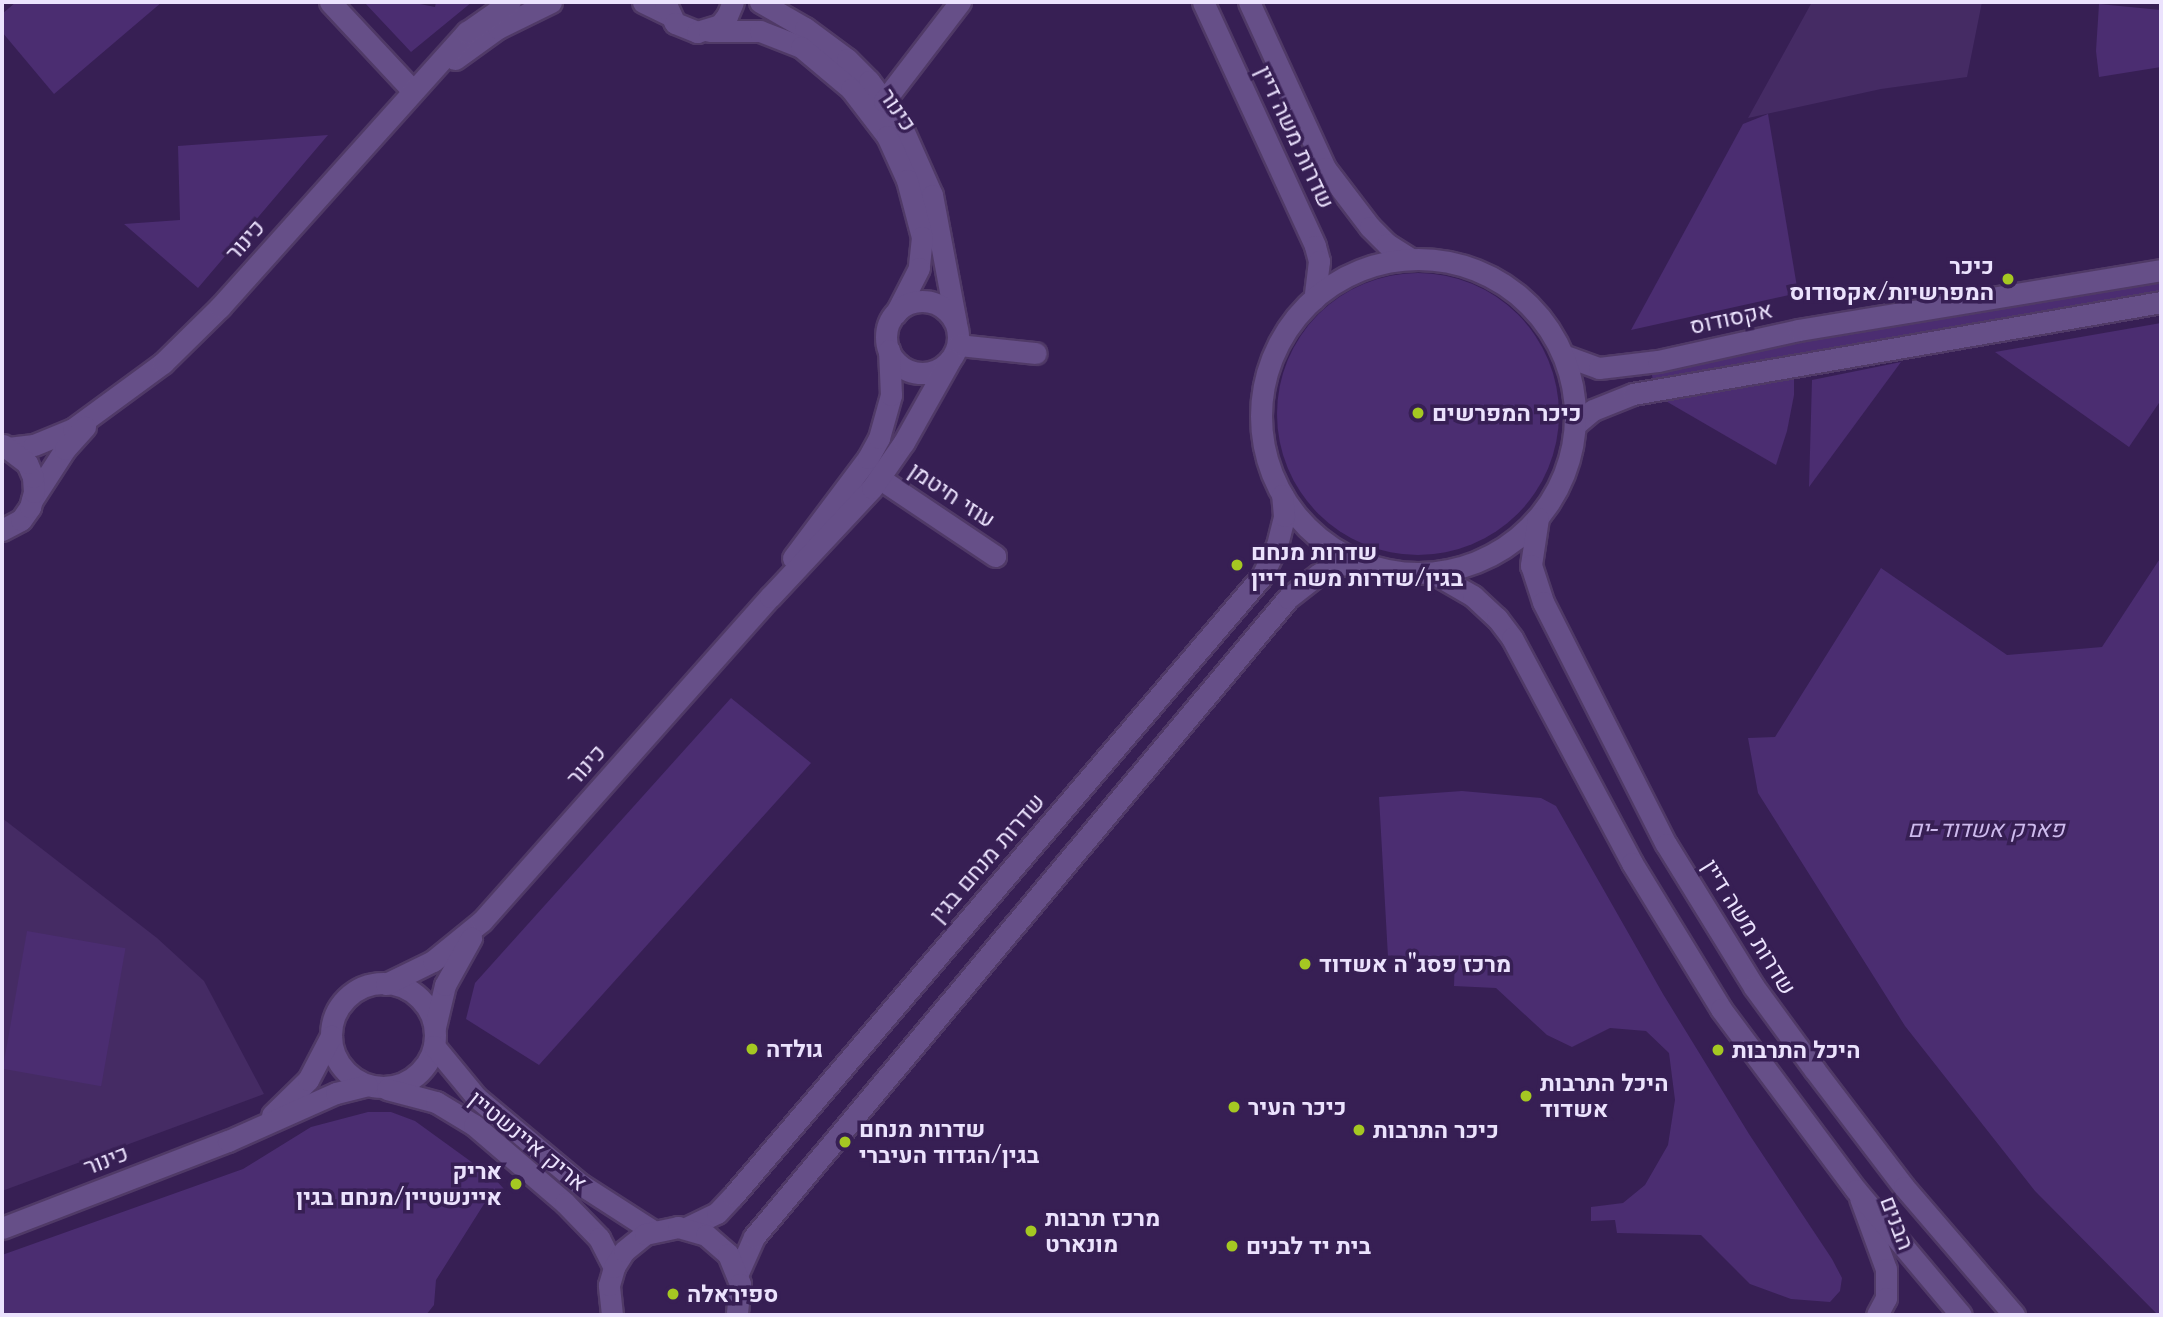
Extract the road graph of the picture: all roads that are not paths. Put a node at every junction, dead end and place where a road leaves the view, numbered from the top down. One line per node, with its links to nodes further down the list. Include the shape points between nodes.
1 (330, 2): 12 (street)
2 (510, 2): 12 (street, כינור, via 467,32)
3 (551, 2): 12 (street, כינור, via 498,28)
4 (643, 2): 10 (street)
5 (733, 2): 11 (street, via 727,16)
6 (760, 2): 13 (street, כינור, via 839,53)
7 (960, 2): 13 (street)
8 (1203, 2): 16 (street, שדרות משה דיין, via 1315,246 1319,261)
9 (1249, 2): 14 (street, שדרות משה דיין, via 1325,168 1365,221 1387,244)
10 (666, 8): 11 (street, כינור, via 685,30)
11 (709, 31): 18 (street, כינור, via 760,31 801,47 851,89 887,136 907,180 922,237 919,268)
12 (414, 88): 23 (street, כינור, via 208,320 163,363)
13 (884, 101): 19 (street, כינור, via 900,123 932,195)
14 (1411, 259): 16 (street, via 1359,271); 22 (street, via 1443,261 1502,283 1548,327)
15 (2161, 270): 22 (street, אקסודוס, via 1799,330 1658,361 1599,368)
16 (1314, 299): 27 (street, via 1277,348 1262,407 1263,437)
17 (2161, 302): 24 (street, via 1633,394 1593,410)
18 (896, 313): 19 (street, via 910,302 943,307); 20 (street, via 887,327)
19 (954, 343): 20 (street, via 936,370 914,372 903,367); 21 (street); 26 (street, כינור, via 904,442)
20 (889, 350): 34 (street, כינור, via 887,419 868,457)
21 (1036, 353)
22 (1563, 355): 24 (street, via 1573,389)
23 (97, 412): 25 (street, כינור, via 52,438); 28 (street, כינור, via 65,449)
24 (1575, 425): 29 (street, via 1557,490)
25 (5, 447): 28 (street, via 27,463 33,477)
26 (879, 478): 31 (street, עוזי חיטמן); 34 (street, כינור)
27 (1282, 495): 32 (street, via 1303,524 1330,547); 43 (street, שדרות מנחם בגין, via 1284,516 1278,545 1262,576 733,1196 717,1213)
28 (31, 502): 30 (street, כינור, via 21,520)
29 (1538, 518): 33 (street, via 1508,546 1472,564); 51 (street, שדרות משה דיין, via 1531,565 1543,602 1666,844 1754,987 1814,1069 1904,1187)
30 (2, 530)
31 (995, 556)
32 (1361, 563): 33 (street, via 1396,572); 46 (street, via 1338,565 1319,574 1288,598 754,1237)
33 (1433, 573): 41 (street, via 1473,596 1512,638 1632,863 1721,1009)
34 (729, 644): 35 (street, כינור)
35 (482, 921): 36 (street, כינור, via 433,961); 38 (street, כינור, via 445,985)
36 (386, 984): 37 (street, via 359,988 345,999 335,1013); 38 (street, via 410,990 422,1001 431,1014)
37 (331, 1036): 39 (street, via 339,1064 350,1077); 40 (street, כינור, via 320,1062 295,1095 263,1122)
38 (435, 1038): 39 (street, via 428,1062 417,1076 402,1085); 44 (street, אריק איינשטיין, via 477,1097 580,1184)
39 (376, 1087): 40 (street, כינור, via 336,1093); 45 (street, אריק איינשטיין, via 436,1102 474,1125 565,1203 599,1238)
40 (228, 1141): 42 (street, כינור)
41 (1856, 1190): 49 (street, הבנים, via 1886,1269 1886,1298); 50 (street)
42 (2, 1228)
43 (687, 1228): 44 (street); 46 (street, via 718,1244)
44 (653, 1231): 45 (street, via 630,1245)
45 (614, 1267): 47 (street)
46 (738, 1273): 48 (street, via 741,1296)
47 (609, 1312)
48 (737, 1315)
49 (1877, 1315)
50 (1961, 1315)
51 (2014, 1315)

